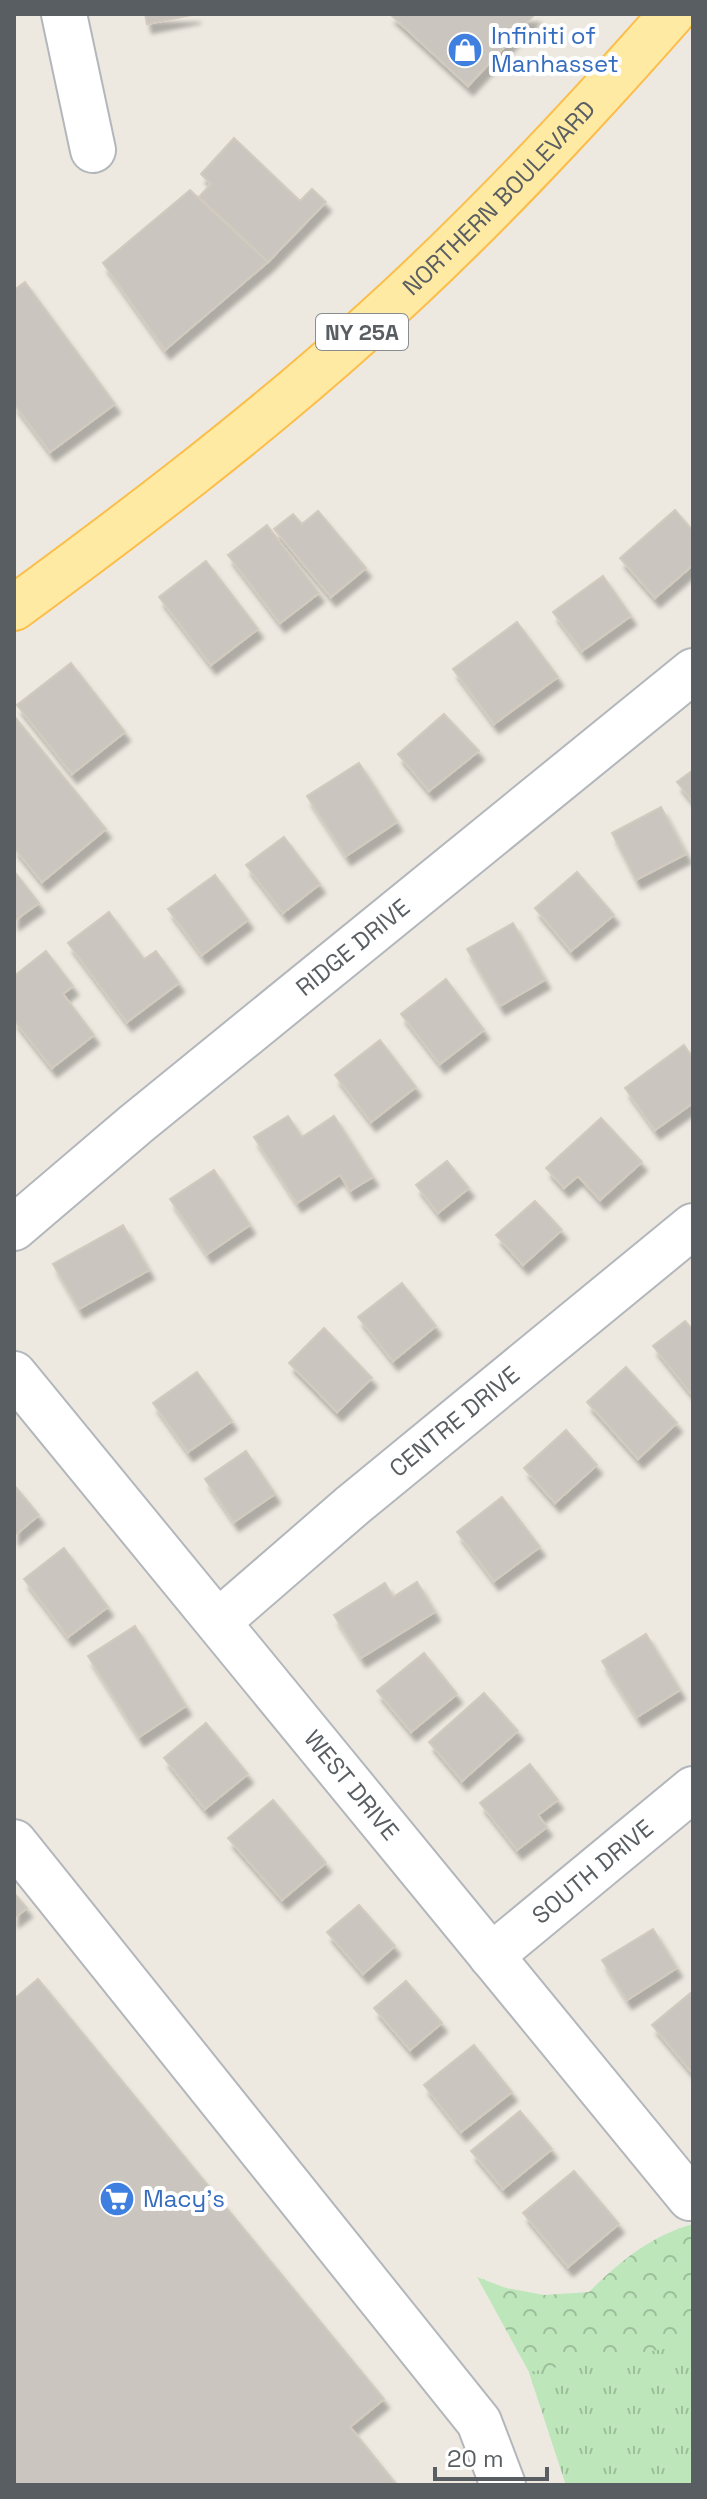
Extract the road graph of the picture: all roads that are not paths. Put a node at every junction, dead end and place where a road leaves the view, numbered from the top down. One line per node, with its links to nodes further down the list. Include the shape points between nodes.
1 (64, 14): 3 (street)
2 (672, 14): 4 (main road, NORTHERN BOULEVARD / NY 25A, via 539,160 363,331 217,453)
3 (93, 150)
4 (14, 608)
5 (693, 671): 7 (street, RIDGE DRIVE)
6 (693, 1226): 9 (street, CENTRE DRIVE)
7 (14, 1228)
8 (14, 1374): 9 (street, WEST DRIVE)
9 (218, 1622): 12 (street, WEST DRIVE)
10 (693, 1789): 12 (street, SOUTH DRIVE)
11 (14, 1842): 14 (street, via 479,2422)
12 (491, 1956): 13 (street, WEST DRIVE)
13 (690, 2198)
14 (503, 2485)

